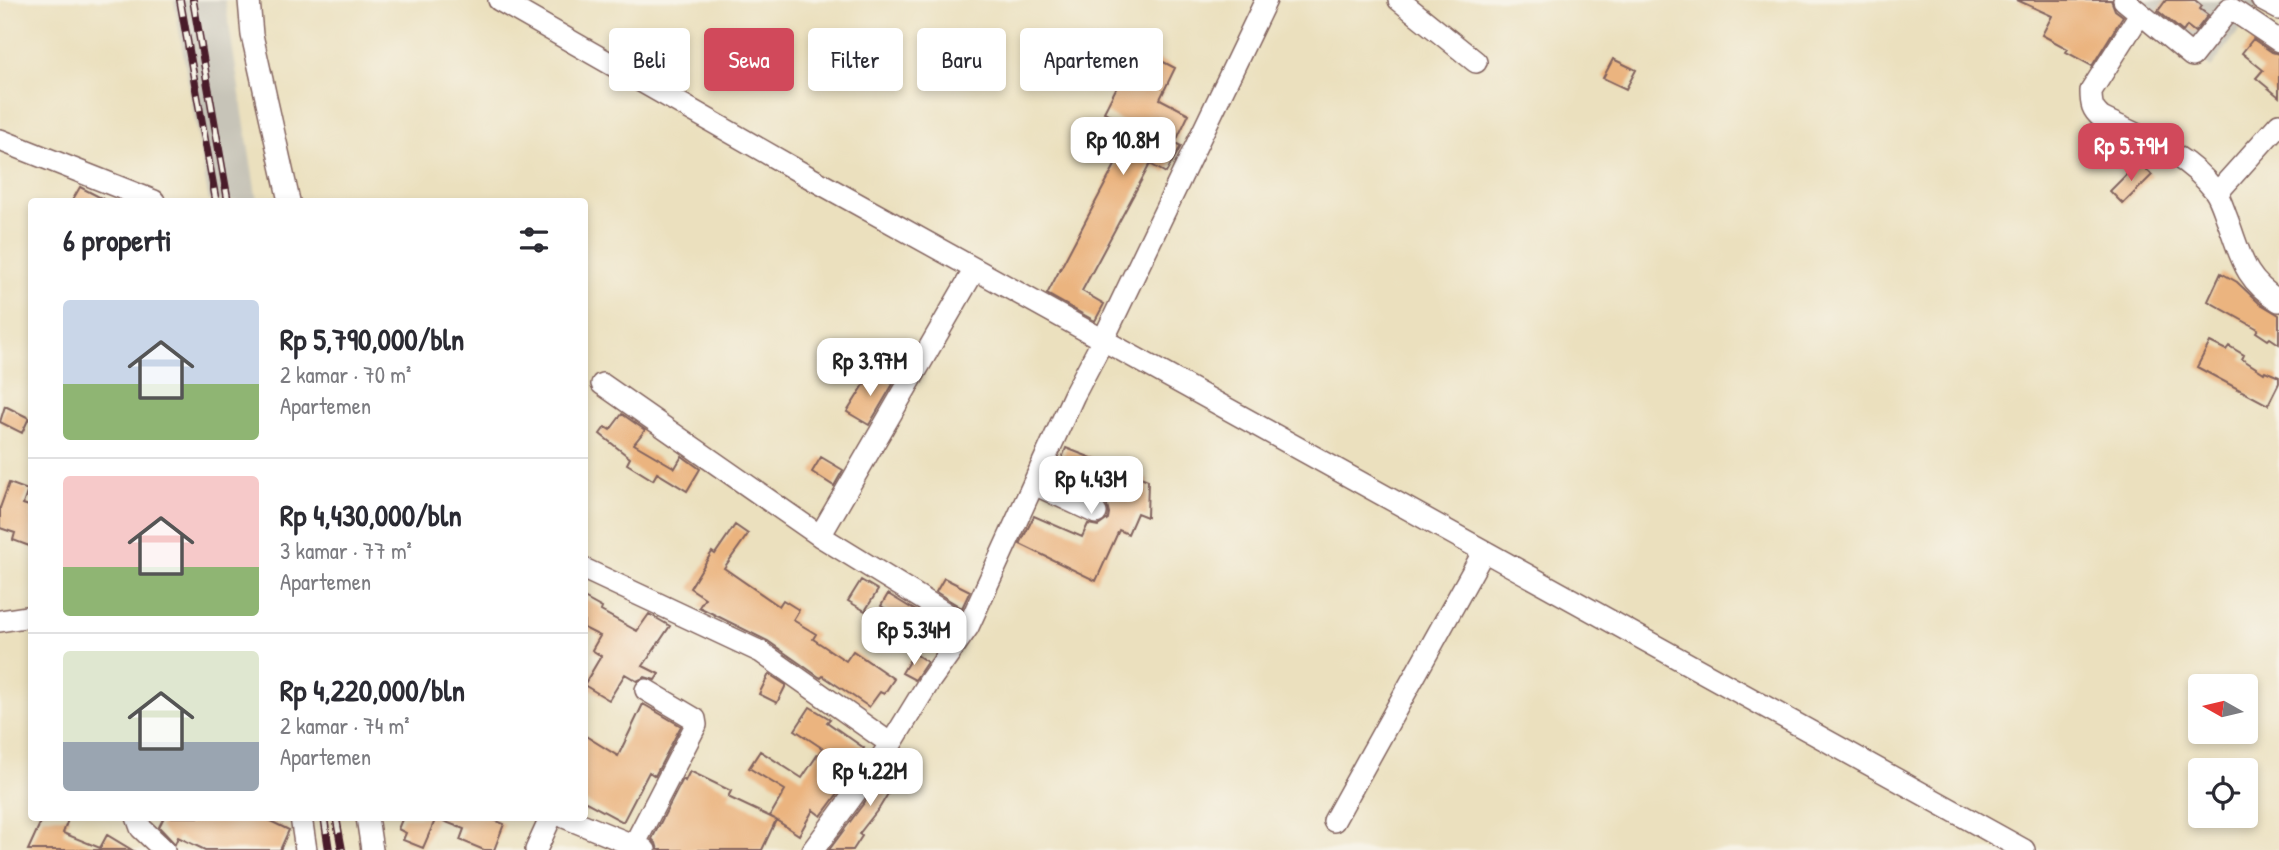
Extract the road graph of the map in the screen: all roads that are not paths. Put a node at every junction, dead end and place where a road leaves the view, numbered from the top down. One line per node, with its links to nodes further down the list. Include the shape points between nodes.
1 (249, 0): 12 (street, via 252,35)
2 (499, 0): 13 (street)
3 (1266, 0): 15 (street)
4 (1399, 0): 7 (street)
5 (2132, 7): 6 (street, via 2192,56 2230,8); 10 (street, via 2091,91 2094,112 2178,155)
6 (2279, 41)
7 (1476, 62)
8 (2279, 124): 10 (street)
9 (0, 140): 11 (street)
10 (2217, 194): 14 (street, via 2245,268 2257,285)
11 (146, 198)
12 (288, 198)
13 (975, 269): 15 (street); 19 (street)
14 (2279, 301)
15 (1103, 340): 17 (street); 20 (street)
16 (601, 384): 19 (street)
17 (1034, 484): 18 (street); 24 (street)
18 (1096, 513)
19 (820, 536): 24 (street)
20 (1484, 551): 32 (street); 39 (street)
21 (588, 571): 26 (street, via 761,652)
22 (28, 617): 23 (street)
23 (0, 621)
24 (968, 627): 26 (street)
25 (646, 690): 33 (street, via 695,719 696,725)
26 (891, 744): 38 (street)
27 (138, 821): 34 (street)
28 (302, 821): 35 (street)
29 (368, 821): 36 (street)
30 (549, 821): 37 (street)
31 (574, 821): 33 (street)
32 (1334, 821)
33 (640, 848)
34 (164, 850)
35 (306, 850)
36 (372, 850)
37 (536, 850)
38 (813, 850)
39 (2024, 850)

